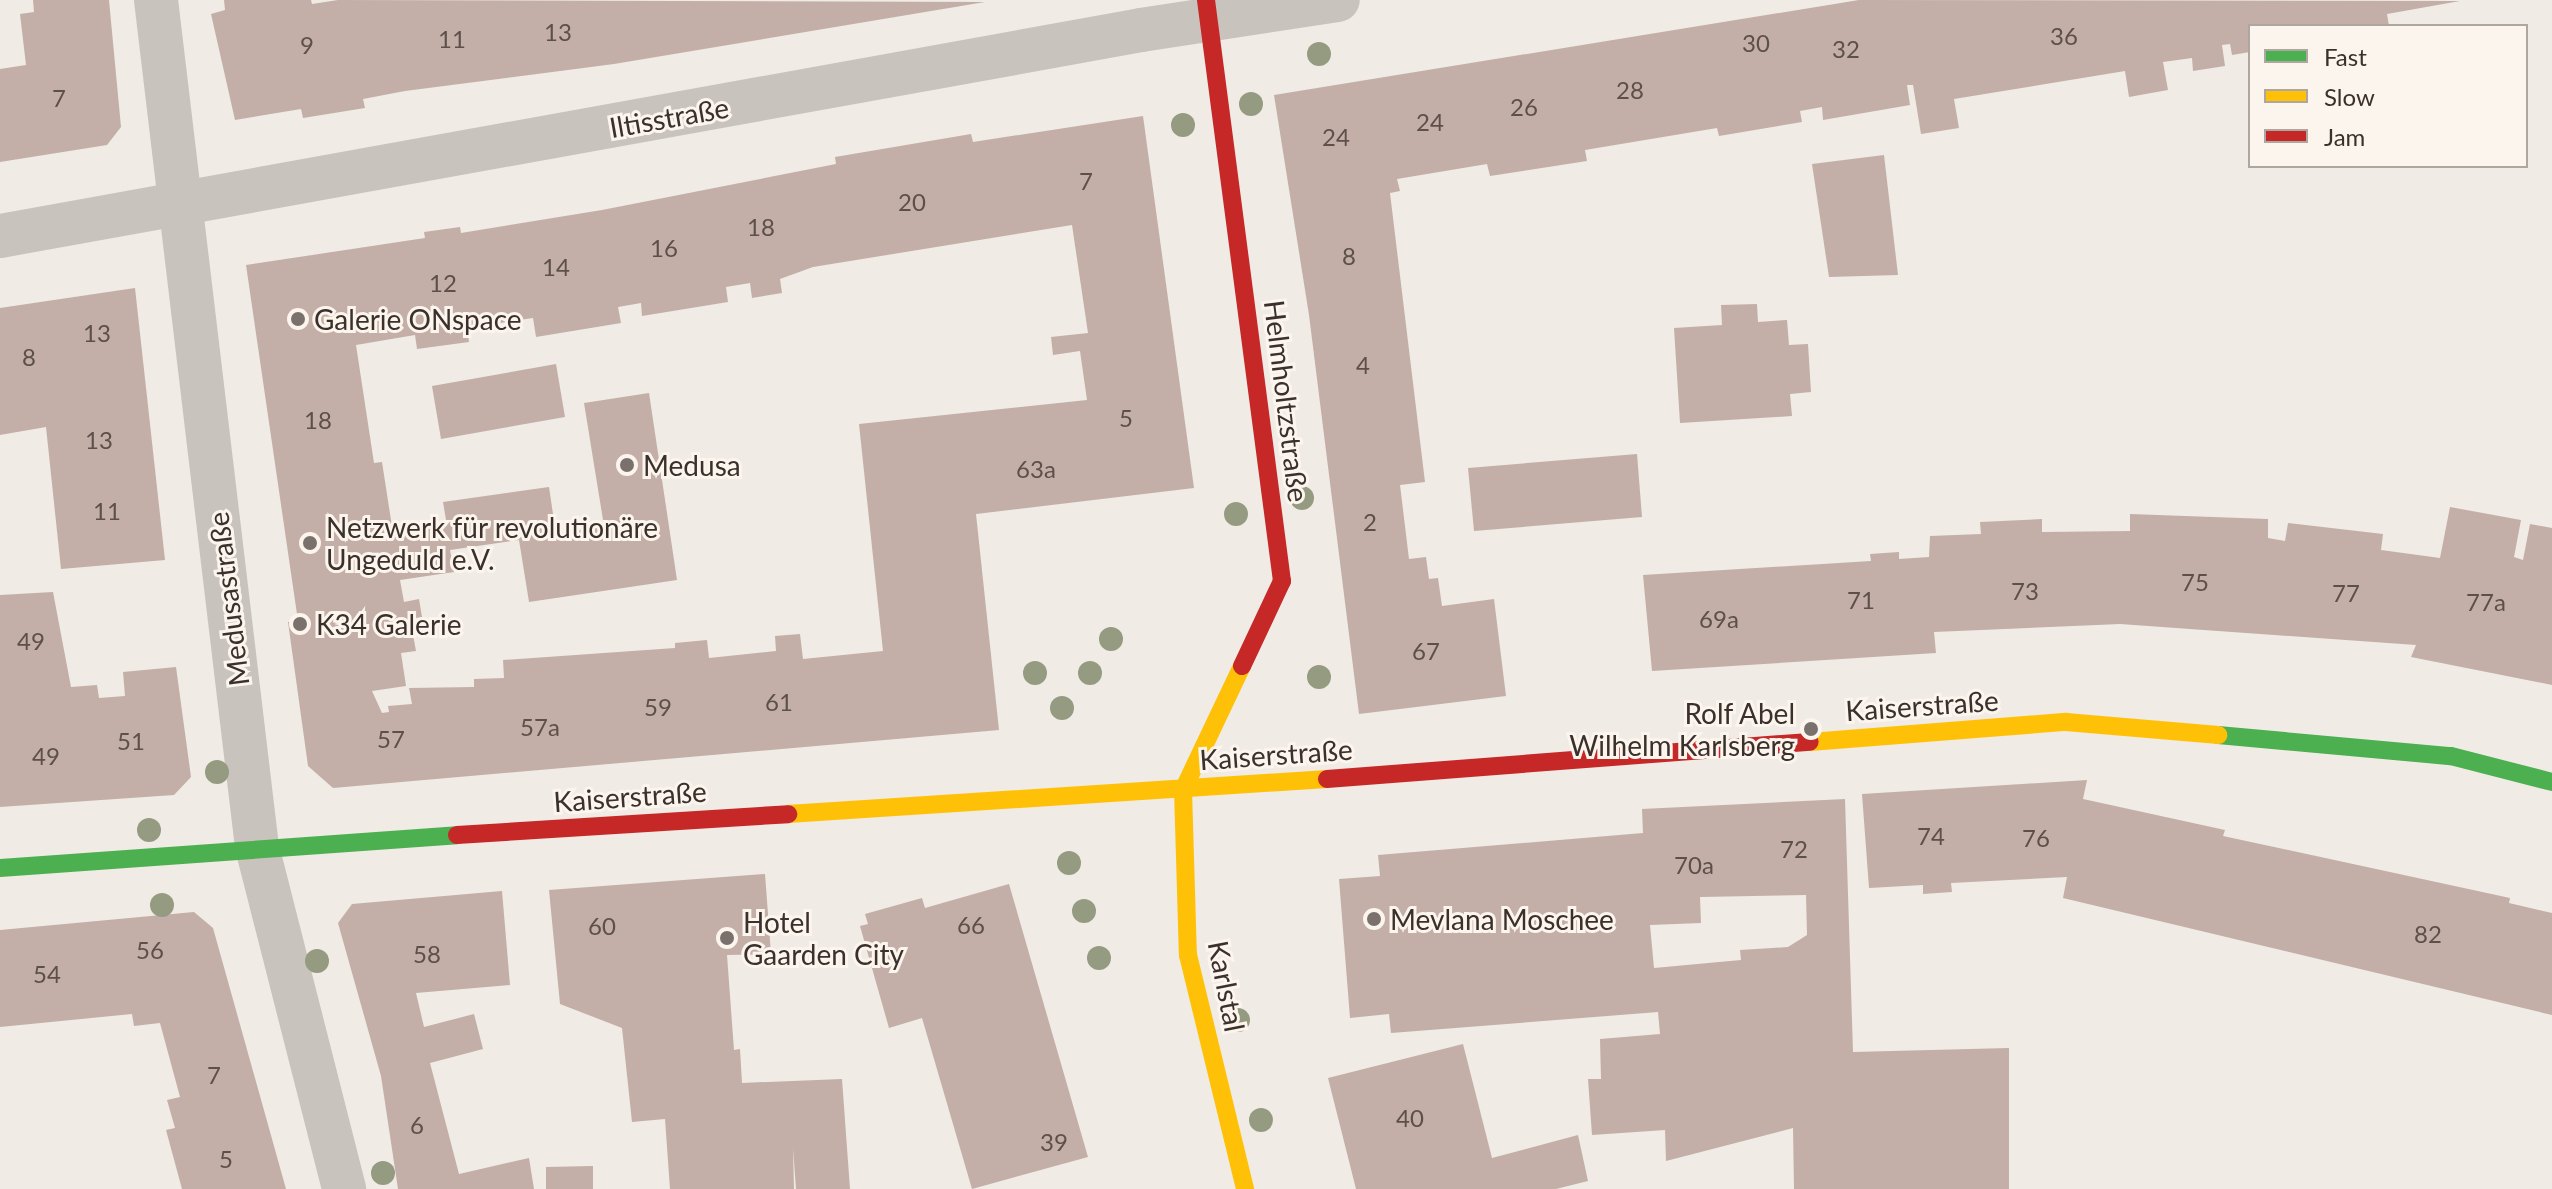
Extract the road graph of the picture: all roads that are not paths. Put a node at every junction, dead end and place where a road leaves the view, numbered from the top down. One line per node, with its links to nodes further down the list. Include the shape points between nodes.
1 (156, 0): 4 (street, Medusastraße)
2 (1338, 0): 3 (street, Iltisstraße)
3 (1207, 10): 4 (street, Iltisstraße); 7 (street, Helmholtzstraße, via 1282,581)
4 (182, 207): 5 (street, Iltisstraße); 8 (street, Medusastraße)
5 (0, 236)
6 (2552, 782): 7 (street, Kaiserstraße, via 2451,756 2066,722)
7 (1183, 790): 8 (street, Kaiserstraße); 11 (street, Karlstal, via 1188,955)
8 (257, 847): 9 (street, Kaiserstraße); 10 (street, Medusastraße)
9 (0, 868)
10 (344, 1189)
11 (1245, 1189)

